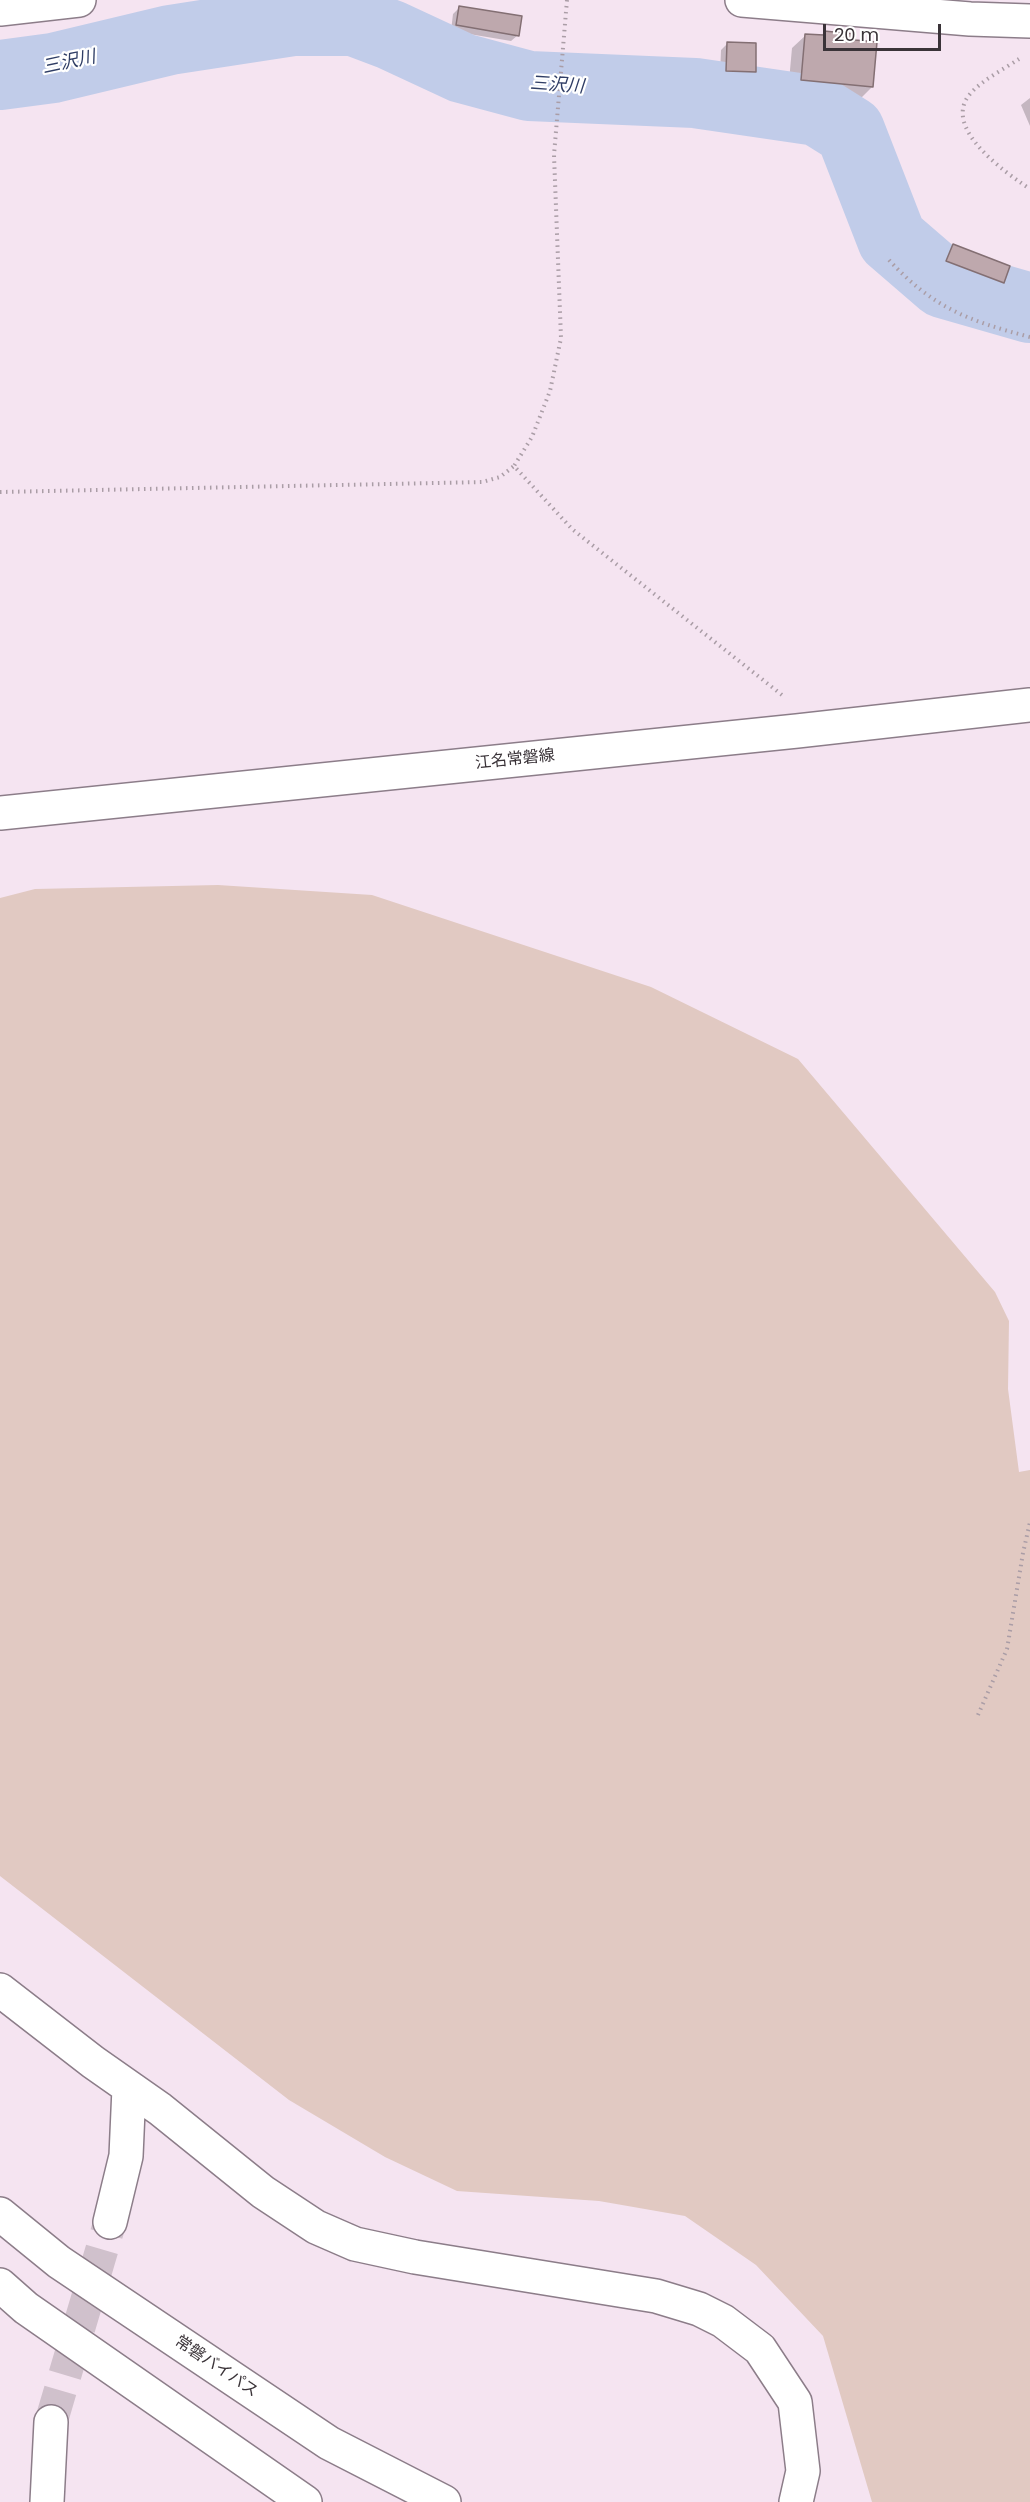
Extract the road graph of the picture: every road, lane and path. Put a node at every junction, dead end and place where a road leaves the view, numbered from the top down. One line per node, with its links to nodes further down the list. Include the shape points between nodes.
1 (80, 0): 4 (main road)
2 (567, 0): 10 (path, via 554,155 561,338 550,391 532,437)
3 (742, 0): 5 (main road)
4 (0, 9)
5 (1030, 21)
6 (1022, 57): 7 (path, via 971,92 963,114 976,144 995,164)
7 (1030, 189)
8 (889, 260): 9 (path, via 907,280 954,313)
9 (1030, 337)
10 (514, 466): 11 (path, via 500,477 482,482); 13 (path, via 572,529 788,699)
11 (0, 492)
12 (1030, 705): 13 (main road, 江名常磐線)
13 (796, 731): 14 (main road, 江名常磐線)
14 (0, 813)
15 (1030, 1522): 16 (path, via 1007,1648)
16 (978, 1715)
17 (0, 1990): 18 (main road)
18 (129, 2088): 20 (main road, via 126,2156); 26 (main road, via 263,2192 316,2227 355,2244 656,2296 723,2321 760,2349 795,2402 803,2471)
19 (0, 2214): 25 (main road, 常磐バイパス, via 59,2262 329,2443)
20 (110, 2222)
21 (0, 2285): 24 (main road, via 26,2308)
22 (51, 2422): 23 (main road)
23 (47, 2502)
24 (305, 2502)
25 (444, 2502)
26 (796, 2502)

